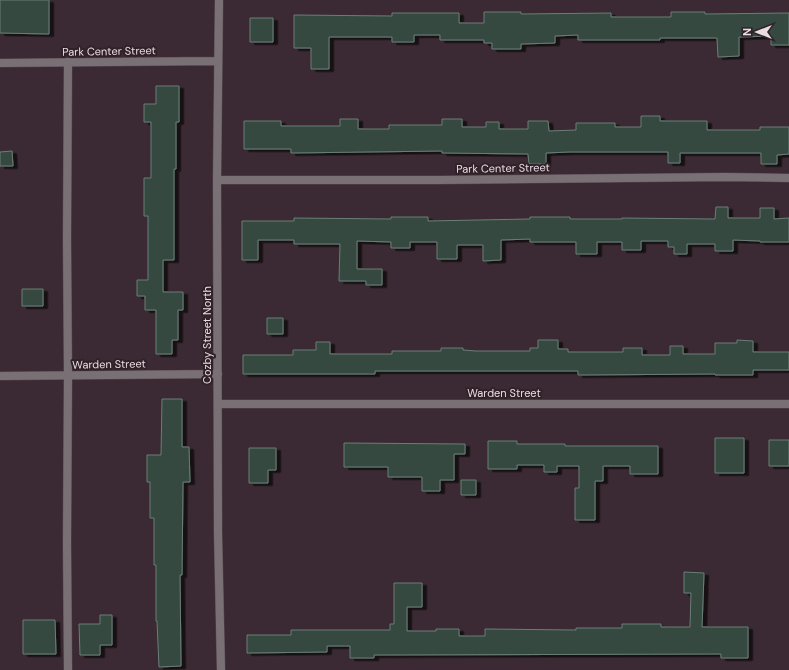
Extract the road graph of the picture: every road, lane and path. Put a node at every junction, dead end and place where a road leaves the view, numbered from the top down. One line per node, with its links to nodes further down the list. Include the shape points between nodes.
1 (219, 0): 2 (street, Cozby Street North)
2 (217, 61): 3 (street, Park Center Street); 6 (street, Cozby Street North)
3 (68, 62): 4 (street, Park Center Street); 8 (street)
4 (0, 63)
5 (789, 178): 6 (street, Park Center Street)
6 (217, 180): 7 (street, Cozby Street North)
7 (218, 374): 8 (street, Warden Street); 10 (street, Cozby Street North)
8 (68, 375): 9 (street, Warden Street); 12 (street)
9 (0, 376)
10 (218, 404): 11 (street, Warden Street); 13 (street, Cozby Street North)
11 (789, 404)
12 (68, 670)
13 (221, 670)

